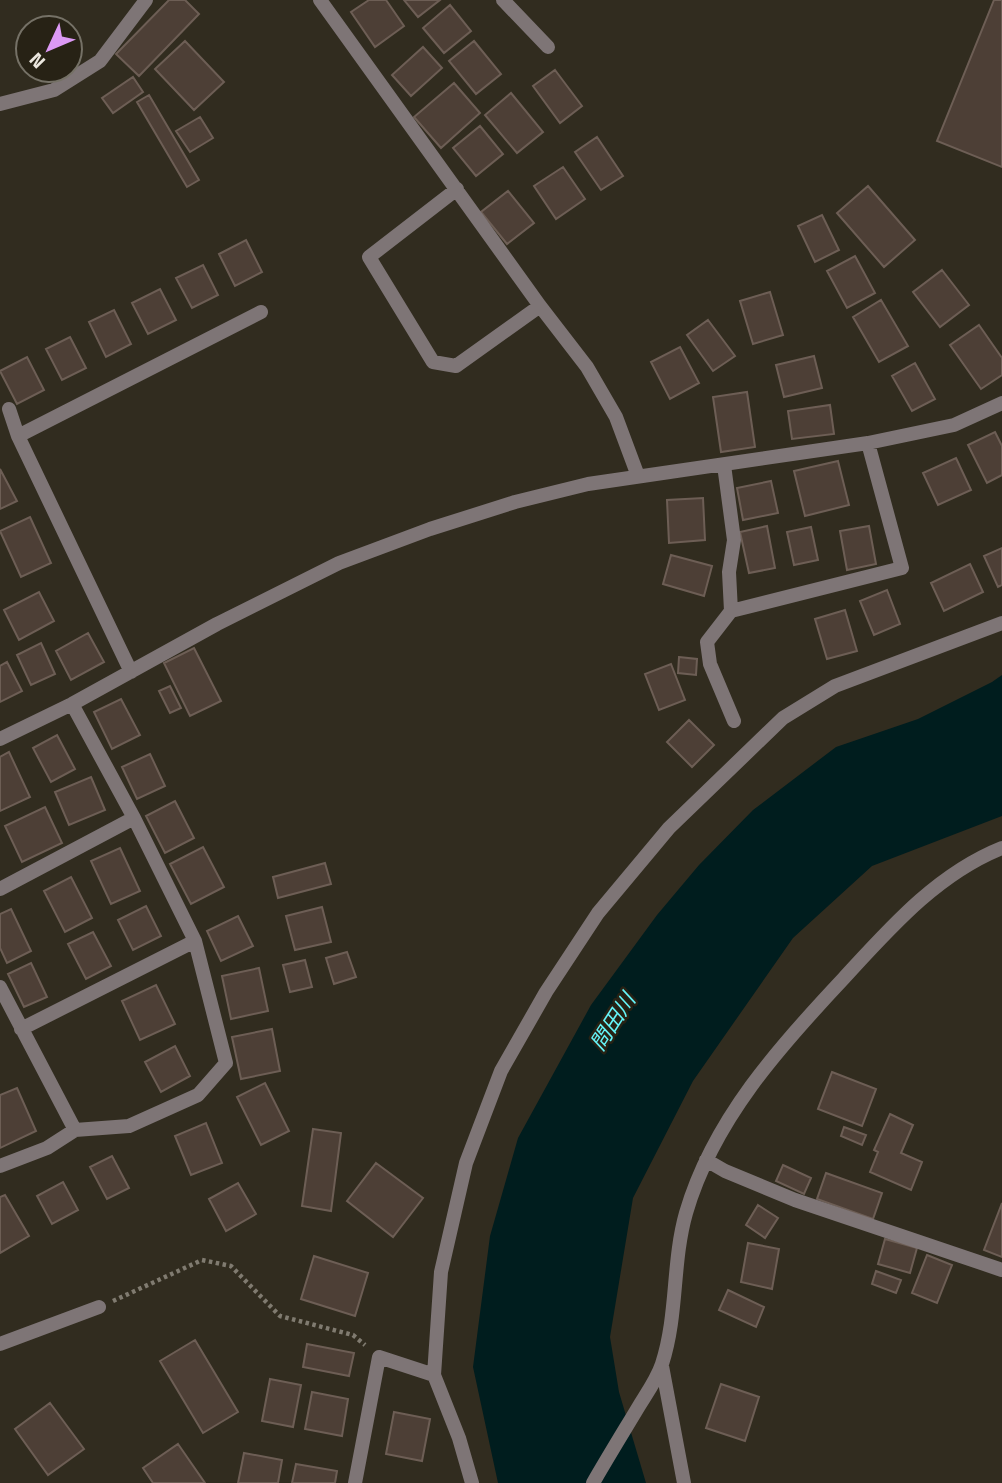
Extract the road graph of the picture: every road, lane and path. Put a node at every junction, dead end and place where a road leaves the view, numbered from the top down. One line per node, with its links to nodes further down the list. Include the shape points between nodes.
1 (146, 0): 5 (street, via 100,61 54,90)
2 (320, 0): 6 (street)
3 (503, 0): 4 (street)
4 (548, 47)
5 (0, 104)
6 (457, 189): 7 (street); 7 (street, via 369,257 433,362 456,366)
7 (540, 306): 14 (street, via 587,367 610,407)
8 (261, 312): 11 (street)
9 (1002, 403): 12 (street, via 954,425)
10 (9, 409): 11 (street)
11 (18, 436): 17 (street)
12 (868, 443): 13 (street); 15 (street, via 902,568)
13 (724, 466): 14 (street); 15 (street, via 734,540 729,572)
14 (638, 475): 17 (street, via 515,502 339,563)
15 (732, 611): 19 (street, via 707,642 710,664)
16 (1002, 622): 35 (street, via 835,686 783,718 669,828 598,912 501,1071 466,1163 441,1272)
17 (131, 672): 18 (street)
18 (72, 704): 20 (street); 21 (street)
19 (734, 721)
20 (0, 739)
21 (134, 818): 23 (street); 24 (street)
22 (1002, 848): 28 (street, via 924,895 885,933 779,1047)
23 (0, 889)
24 (195, 941): 26 (street); 27 (street, via 226,1063 198,1095 129,1126)
25 (0, 987): 26 (street)
26 (21, 1029): 27 (street)
27 (75, 1130): 29 (street, via 47,1148)
28 (706, 1160): 30 (street, via 795,1200); 34 (street, via 686,1213)
29 (0, 1166)
30 (1002, 1270)
31 (99, 1307): 32 (street); 33 (path, via 202,1260 231,1266 280,1316 354,1335)
32 (0, 1344)
33 (379, 1357): 35 (street); 36 (street)
34 (662, 1366): 38 (street); 39 (street)
35 (434, 1375): 37 (street)
36 (355, 1483)
37 (472, 1483)
38 (593, 1483)
39 (684, 1483)

